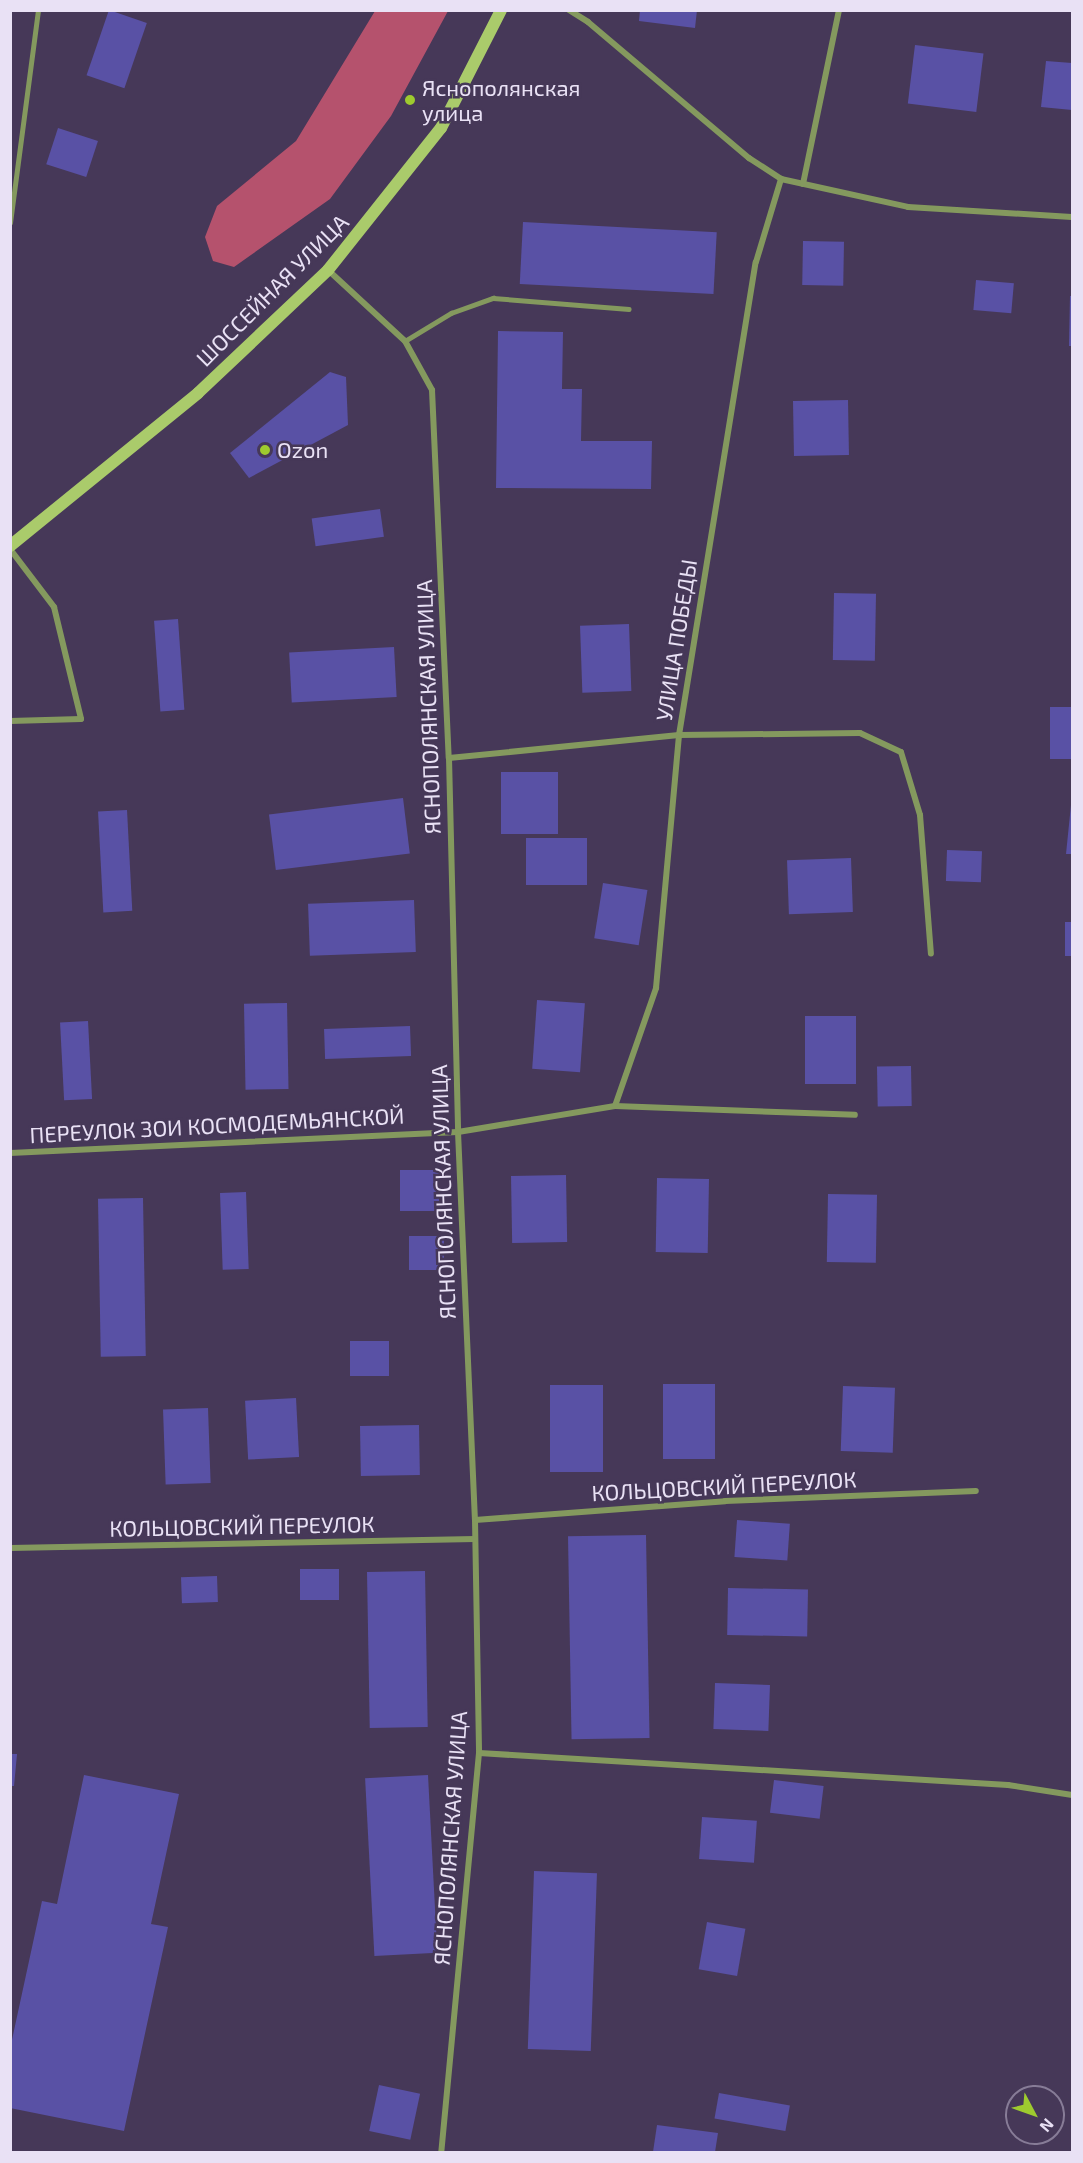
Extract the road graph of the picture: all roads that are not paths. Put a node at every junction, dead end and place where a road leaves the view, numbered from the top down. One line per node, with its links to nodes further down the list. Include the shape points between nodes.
1 (38, 10): 8 (lane)
2 (501, 10): 9 (main road, ШОССЕЙНАЯ УЛИЦА, via 441,128)
3 (569, 10): 5 (street, via 748,158)
4 (839, 10): 6 (street)
5 (781, 179): 6 (street); 14 (street, УЛИЦА ПОБЕДЫ, via 756,262)
6 (803, 184): 7 (street, via 908,207)
7 (1072, 217)
8 (10, 223)
9 (328, 270): 11 (street, ЯСНОПОЛЯНСКАЯ УЛИЦА, via 381,314); 12 (main road, ШОССЕЙНАЯ УЛИЦА, via 198,393)
10 (629, 309): 11 (lane, via 493,298 451,313)
11 (405, 341): 15 (street, ЯСНОПОЛЯНСКАЯ УЛИЦА, via 432,390)
12 (10, 547): 13 (street, via 54,607 81,719)
13 (10, 721)
14 (679, 735): 15 (street); 16 (street, via 860,734 901,752 920,815); 17 (street, УЛИЦА ПОБЕДЫ, via 656,988)
15 (449, 758): 19 (street, ЯСНОПОЛЯНСКАЯ УЛИЦА)
16 (931, 954)
17 (615, 1106): 18 (street, ПЕРЕУЛОК ЗОИ КОСМОДЕМЬЯНСКОЙ); 19 (street, ПЕРЕУЛОК ЗОИ КОСМОДЕМЬЯНСКОЙ)
18 (855, 1115)
19 (458, 1132): 20 (street, ПЕРЕУЛОК ЗОИ КОСМОДЕМЬЯНСКОЙ); 22 (street, ЯСНОПОЛЯНСКАЯ УЛИЦА)
20 (10, 1153)
21 (976, 1491): 22 (street, КОЛЬЦОВСКИЙ ПЕРЕУЛОК, via 725,1501)
22 (475, 1520): 23 (street, ЯСНОПОЛЯНСКАЯ УЛИЦА)
23 (475, 1539): 24 (street, КОЛЬЦОВСКИЙ ПЕРЕУЛОК); 25 (street, ЯСНОПОЛЯНСКАЯ УЛИЦА)
24 (10, 1548)
25 (478, 1753): 26 (street, via 1008,1785); 27 (street, ЯСНОПОЛЯНСКАЯ УЛИЦА)
26 (1072, 1796)
27 (441, 2152)

